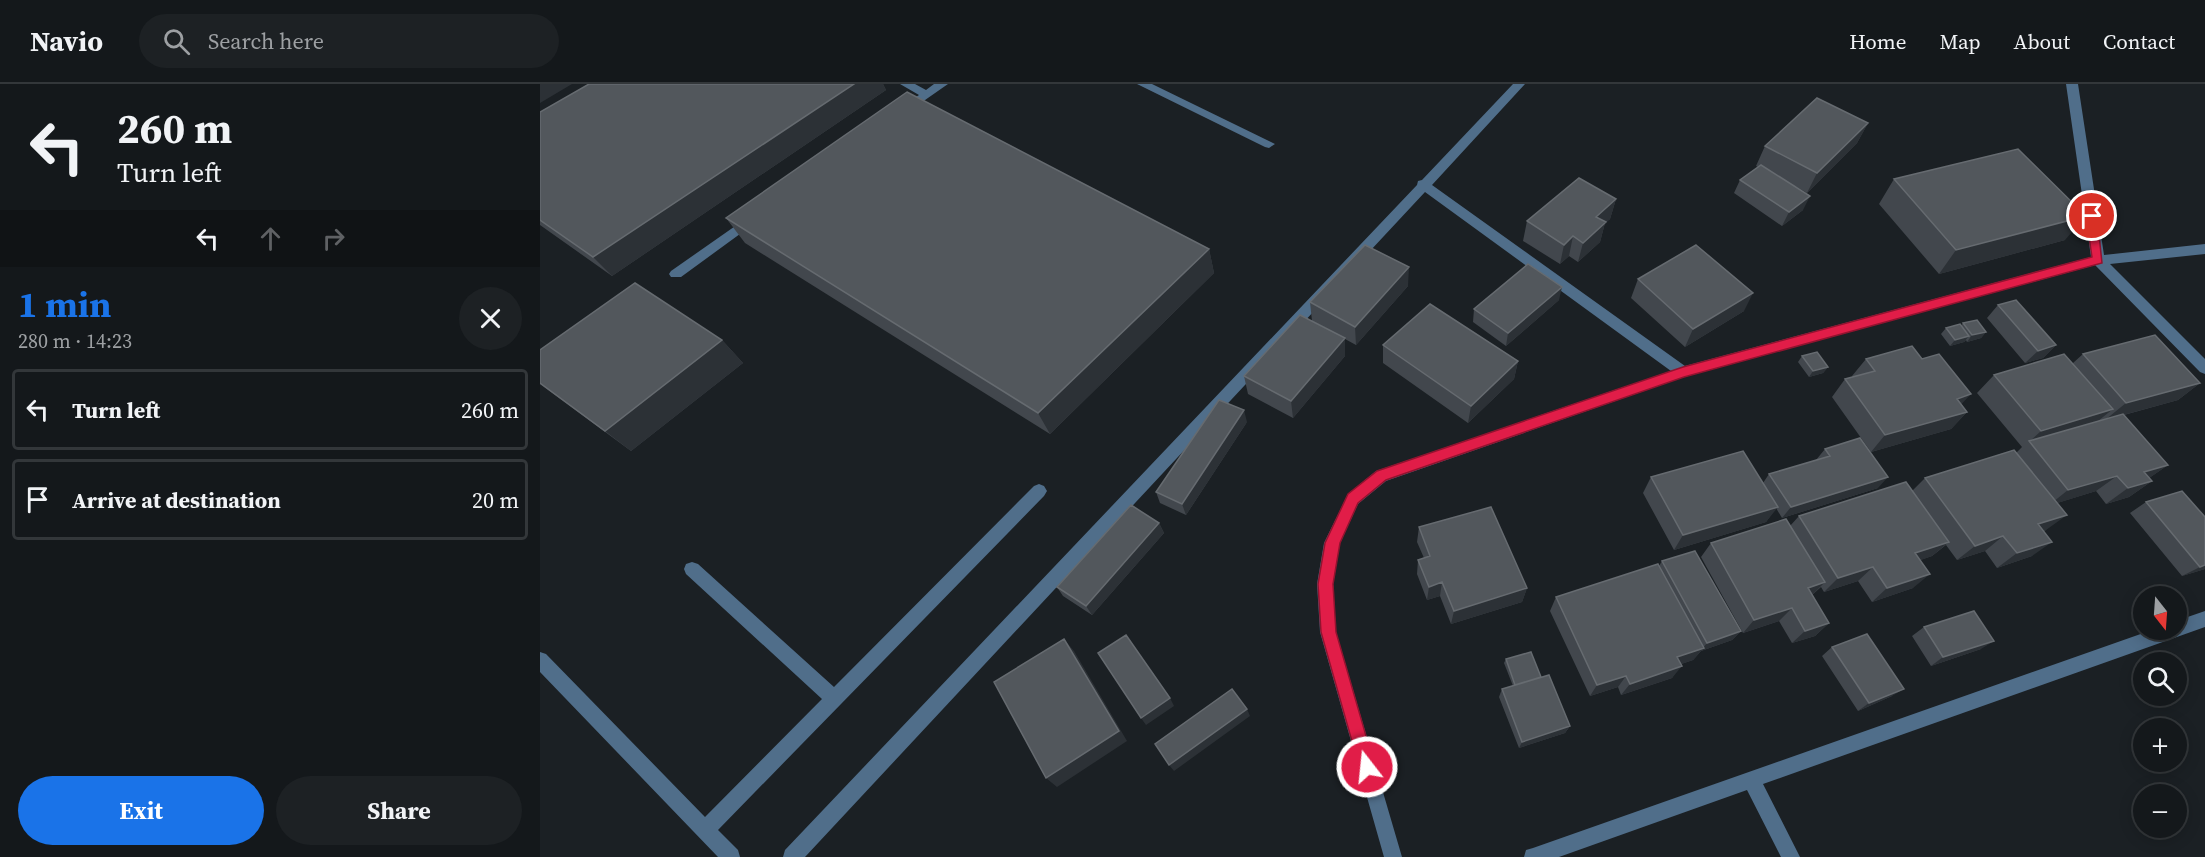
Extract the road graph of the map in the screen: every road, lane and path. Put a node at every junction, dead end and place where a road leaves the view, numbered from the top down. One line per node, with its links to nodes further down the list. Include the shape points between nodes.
1 (906, 84): 6 (street)
2 (942, 84): 6 (street)
3 (1143, 84): 8 (street)
4 (1519, 84): 9 (street)
5 (2072, 84): 12 (street)
6 (926, 94): 7 (street)
7 (897, 115)
8 (1269, 144)
9 (1422, 184): 15 (street); 26 (street)
10 (762, 212): 13 (street)
11 (2205, 249): 12 (street)
12 (2098, 260): 14 (street); 15 (street)
13 (676, 274)
14 (2205, 368)
15 (1683, 372): 27 (street, via 1381,476 1353,499 1332,543 1325,584 1328,632)
16 (1039, 491): 22 (street)
17 (692, 569): 22 (street)
18 (2205, 619): 19 (street)
19 (2187, 625)
20 (2144, 640): 23 (street)
21 (540, 660): 24 (street)
22 (834, 699): 24 (street)
23 (1752, 781): 28 (street); 29 (street)
24 (705, 830): 25 (street)
25 (731, 857)
26 (792, 857)
27 (1393, 857)
28 (1533, 857)
29 (1791, 857)

